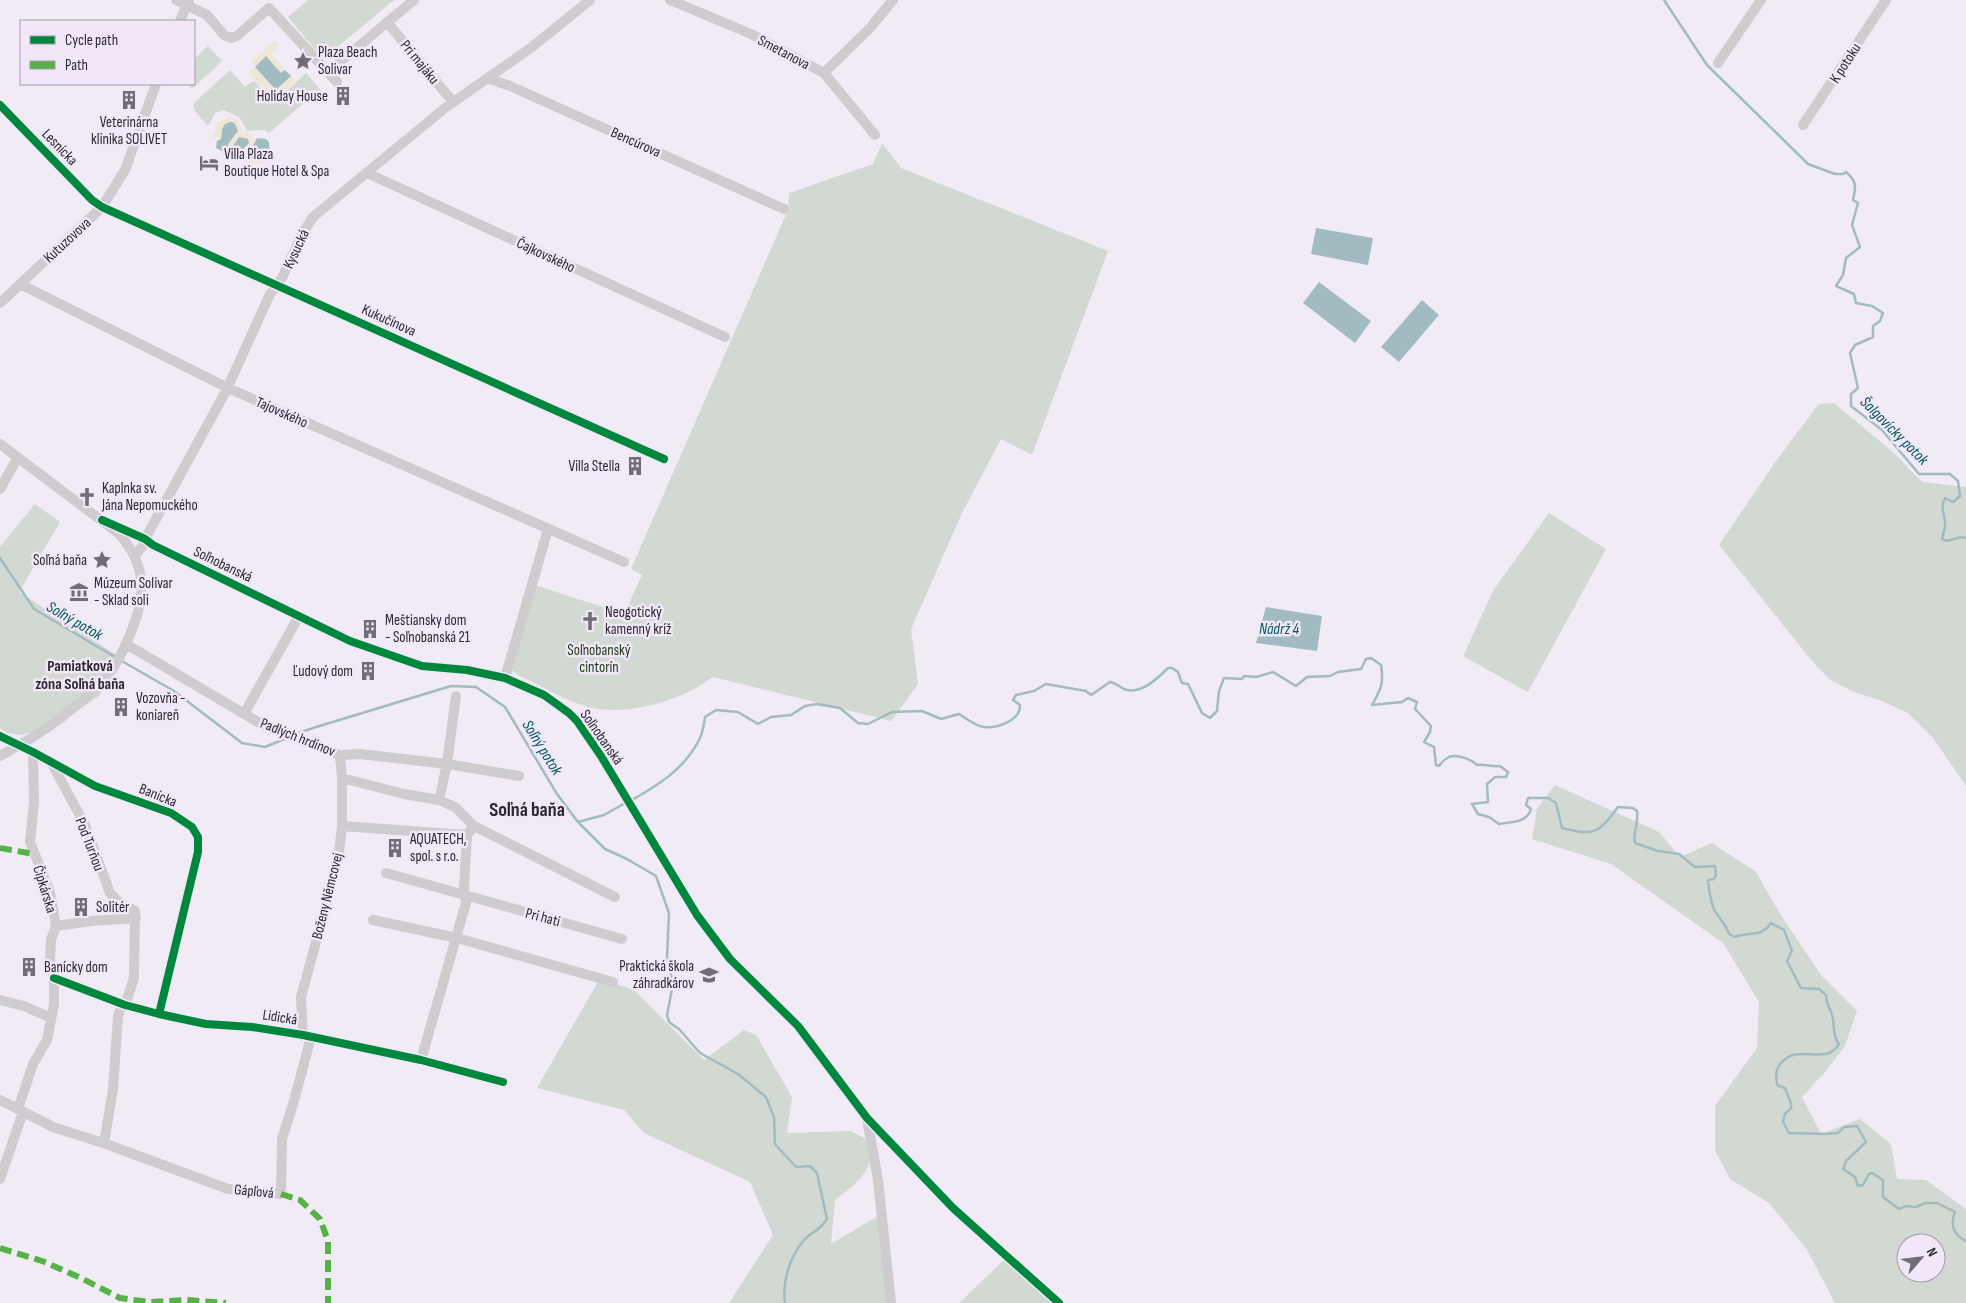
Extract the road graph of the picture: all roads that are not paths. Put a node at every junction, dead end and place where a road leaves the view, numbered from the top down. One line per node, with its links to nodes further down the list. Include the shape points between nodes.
1 (176, 0): 8 (street)
2 (414, 0): 10 (street)
3 (590, 0): 14 (street, Kysucká)
4 (670, 0): 13 (street, Smetanova, via 751,34)
5 (893, 0): 13 (street, via 870,28)
6 (1761, 0): 11 (street)
7 (1886, 0): 19 (street, K potoku)
8 (188, 2): 9 (street); 12 (street, via 231,38 269,8)
9 (180, 20)
10 (388, 22): 12 (street); 17 (street, Pri majáku)
11 (1718, 63)
12 (328, 72): 15 (street)
13 (824, 73): 20 (street, Smetanova)
14 (487, 78): 17 (street, Kysucká); 23 (street, Bencúrova)
15 (337, 82)
16 (156, 85): 22 (street, Kutuzovova, via 124,170)
17 (453, 102): 21 (street, Kysucká)
18 (0, 105): 22 (street, Lesnícka)
19 (1803, 125)
20 (875, 135)
21 (367, 172): 25 (street, Kysucká, via 309,223); 27 (street, Čajkovského)
22 (102, 207): 24 (street, Kutuzovova); 25 (street, Kukučínova)
23 (784, 209)
24 (20, 284): 26 (street, Kutuzovova); 28 (street, Tajovského)
25 (276, 285): 28 (street, Kysucká); 31 (street, Kukučínova)
26 (0, 303)
27 (726, 337)
28 (228, 388): 34 (street, Tajovského); 35 (street, Kysucká)
29 (0, 444): 30 (street)
30 (18, 457): 32 (street); 33 (street)
31 (664, 459)
32 (0, 488)
33 (102, 520): 35 (street, Soľnobanská); 36 (street, via 118,533)
34 (548, 529): 37 (street, Tajovského); 40 (street)
35 (145, 538): 36 (street); 38 (street, Soľnobanská)
36 (132, 552): 39 (street, via 139,570 142,595 140,611)
37 (624, 562)
38 (299, 616): 40 (street, Soľnobanská, via 350,641 422,666); 42 (street)
39 (124, 648): 42 (street, Padlých hrdinov); 44 (street, via 110,672 77,704)
40 (505, 678): 75 (street, Soľnobanská, via 544,695 577,721 697,915 730,959 798,1026)
41 (456, 696): 49 (street)
42 (244, 714): 46 (street, Padlých hrdinov, via 263,725)
43 (0, 736): 44 (street, Banícka)
44 (20, 745): 45 (street, Banícka); 47 (street)
45 (33, 752): 48 (street, Banícka); 61 (street, Čipkárska, via 34,802 30,842 50,892)
46 (340, 755): 49 (street, Padlých hrdinov, via 360,754); 51 (street, Boženy Němcovej)
47 (0, 756)
48 (50, 761): 59 (street, Pod Turňou, via 85,825 110,894 135,911); 68 (street, Banícka, via 95,786 171,814 192,827 198,837 198,852)
49 (447, 764): 50 (street, Padlých hrdinov); 52 (street)
50 (519, 776)
51 (342, 778): 52 (street); 53 (street, Boženy Němcovej)
52 (439, 800): 54 (street, via 455,807)
53 (342, 826): 55 (street); 70 (street, Boženy Němcovej, via 338,860 301,997)
54 (474, 826): 55 (street); 58 (street)
55 (467, 835): 57 (street)
56 (386, 873): 57 (street, Pri hati)
57 (465, 896): 62 (street); 63 (street, Pri hati)
58 (615, 897)
59 (136, 918): 61 (street); 67 (street, via 134,978)
60 (373, 920): 62 (street)
61 (56, 926): 64 (street, Čipkárska, via 50,960)
62 (457, 938): 65 (street); 71 (street)
63 (622, 939)
64 (54, 978): 67 (street, Lidická); 69 (street, Čipkárska)
65 (613, 982)
66 (0, 1000): 69 (street)
67 (124, 1004): 68 (street, Lidická); 76 (street, via 118,1016 113,1089)
68 (159, 1014): 70 (street, Lidická, via 206,1024)
69 (51, 1018): 74 (street, Čipkárska, via 47,1040 33,1064)
70 (307, 1036): 71 (street, Lidická); 76 (street, Gápľová, via 294,1101 282,1139 281,1194 228,1189)
71 (421, 1060): 72 (street, Lidická)
72 (503, 1082)
73 (0, 1100): 74 (street, Gápľová)
74 (20, 1110): 76 (street, Gápľová, via 53,1127); 77 (street, Čipkárska)
75 (867, 1118): 78 (street, via 879,1188); 79 (street, Soľnobanská, via 953,1208)
76 (104, 1143)
77 (0, 1178)
78 (891, 1303)
79 (1059, 1303)

